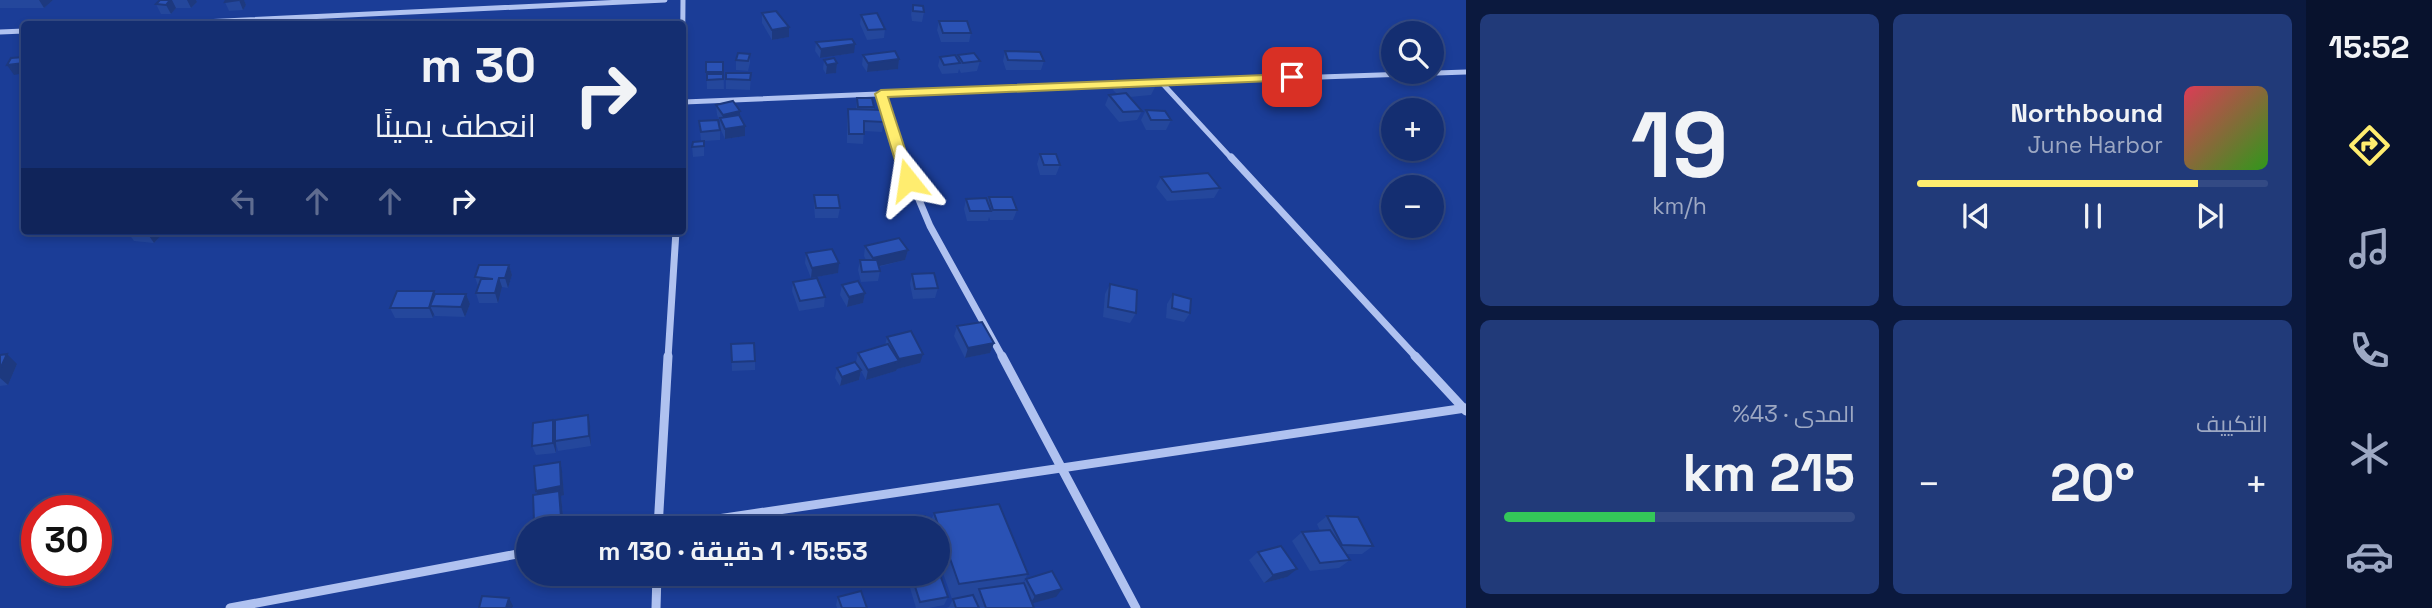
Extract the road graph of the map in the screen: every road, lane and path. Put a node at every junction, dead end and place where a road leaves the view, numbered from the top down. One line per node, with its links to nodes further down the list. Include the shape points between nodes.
1 (665, 0): 3 (street)
2 (683, 0): 4 (street)
3 (223, 21)
4 (683, 21)
5 (21, 31): 6 (street)
6 (0, 32)
7 (1466, 72): 8 (street)
8 (1161, 83): 9 (street); 12 (street)
9 (881, 94): 10 (street); 13 (street, via 919,203)
10 (686, 102)
11 (676, 235): 14 (street)
12 (1465, 409): 13 (street)
13 (1063, 466): 15 (street); 20 (street)
14 (659, 516)
15 (736, 516)
16 (516, 554): 18 (street)
17 (657, 586): 19 (street)
18 (230, 608)
19 (656, 608)
20 (1136, 608)

